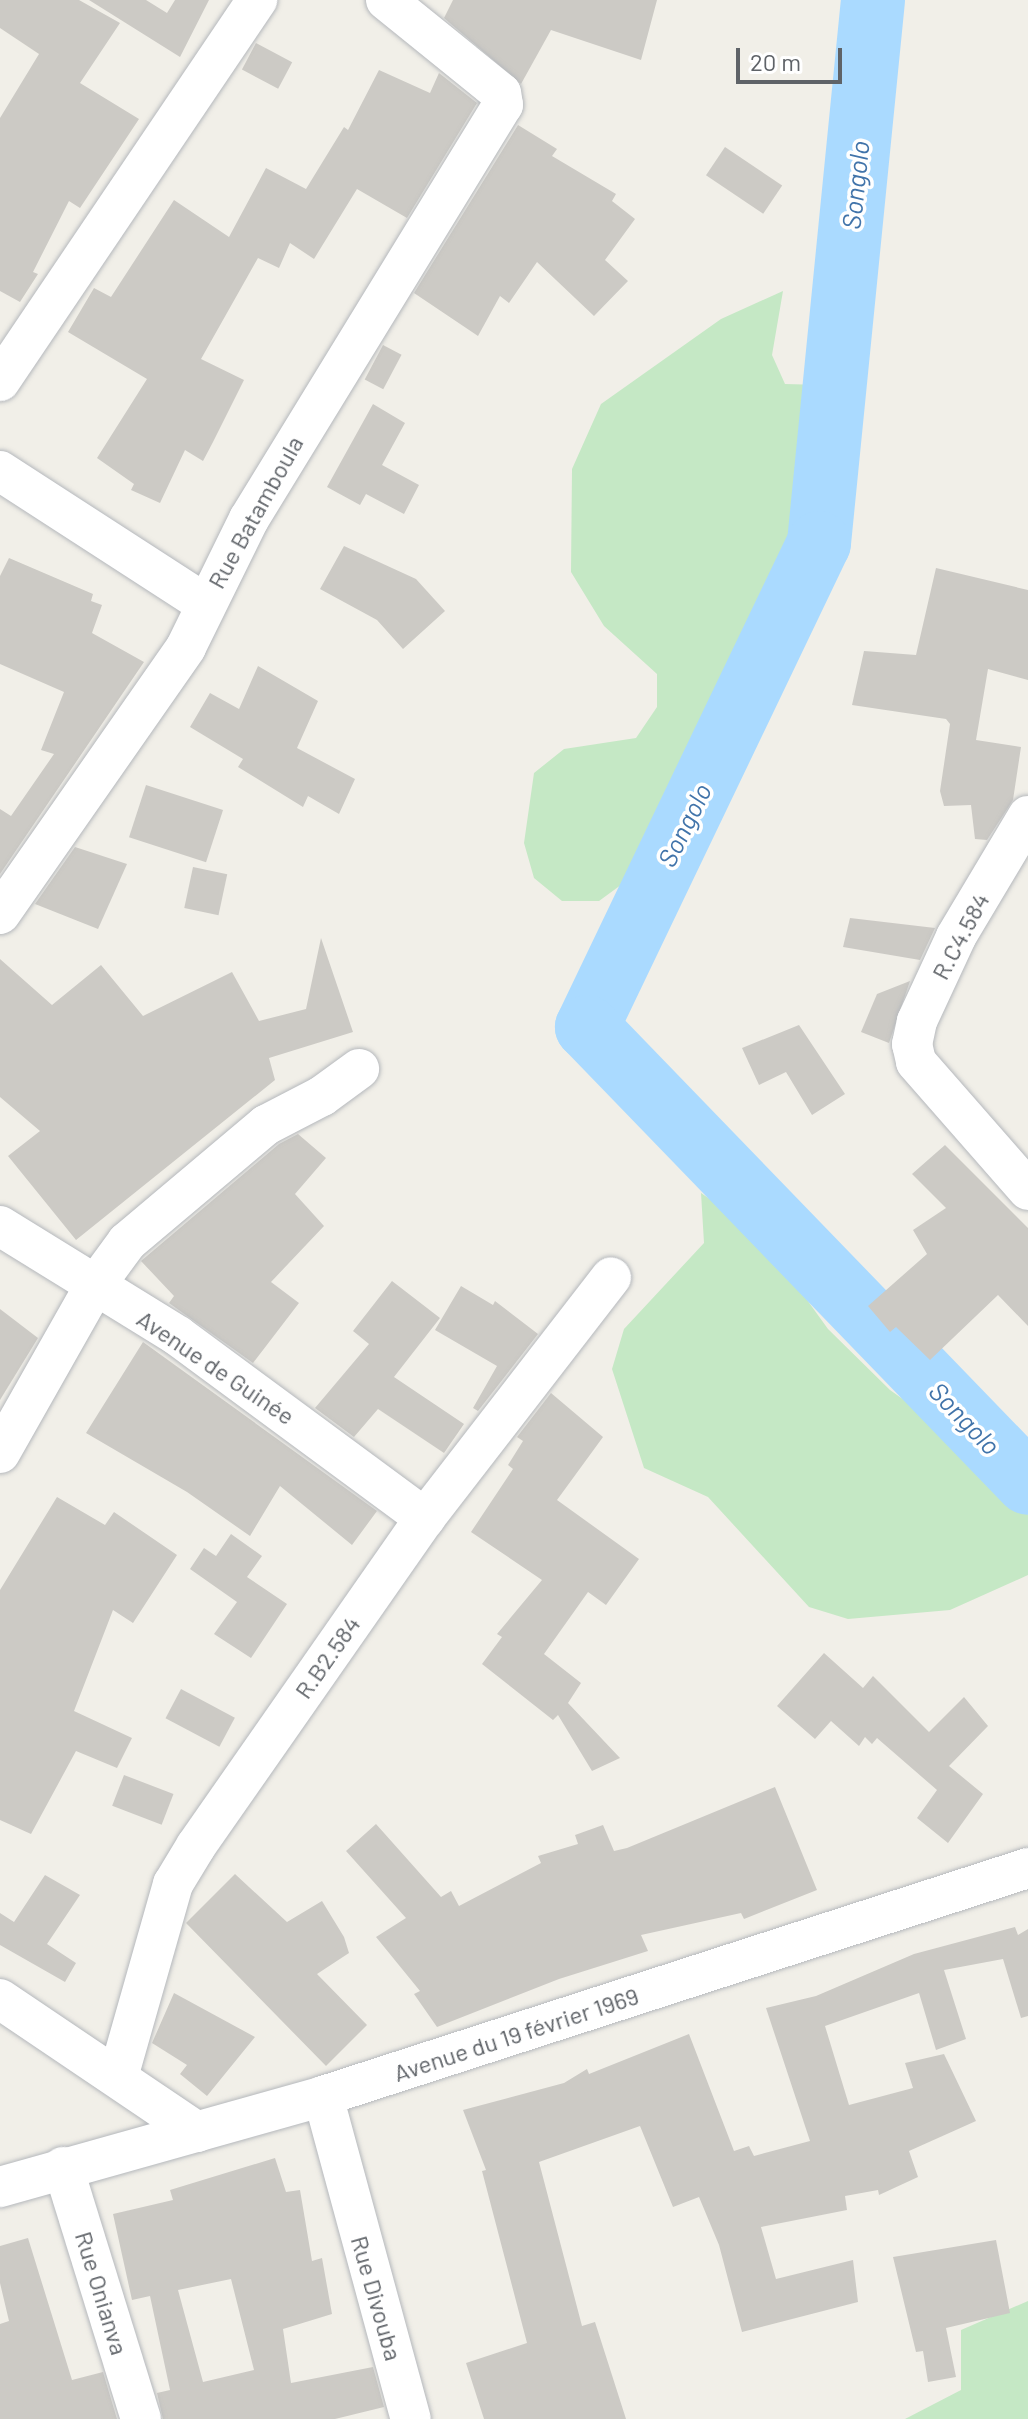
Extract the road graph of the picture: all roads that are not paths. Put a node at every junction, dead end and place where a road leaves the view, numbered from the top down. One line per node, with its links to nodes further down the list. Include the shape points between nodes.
1 (257, 0): 3 (street)
2 (386, 0): 5 (street, Rue Batamboula, via 501,93 503,105 346,354)
3 (0, 381)
4 (0, 471): 5 (street)
5 (204, 603): 7 (street, Rue Batamboula, via 186,647 149,706)
6 (1028, 816): 9 (street, R.C4.584, via 956,937 917,1021 912,1044 916,1062)
7 (0, 914)
8 (359, 1069): 12 (street, via 266,1125 169,1204 127,1242)
9 (1028, 1190)
10 (0, 1226): 12 (street, Avenue de Guinée)
11 (611, 1277): 14 (street, R.B2.584)
12 (94, 1287): 13 (street); 14 (street, Avenue de Guinée, via 178,1336)
13 (0, 1453)
14 (425, 1518): 17 (street, R.B2.584, via 173,1884)
15 (1028, 1868): 18 (street, Avenue du 19 février 1969)
16 (0, 1999): 17 (street)
17 (118, 2077): 19 (street)
18 (323, 2096): 19 (street, Avenue du 19 février 1969); 23 (street, Rue Divouba)
19 (197, 2132): 20 (street, Avenue du 19 février 1969)
20 (63, 2167): 21 (street, Avenue du 19 février 1969); 22 (street, Rue Onianva)
21 (0, 2187)
22 (141, 2419)
23 (411, 2419)

